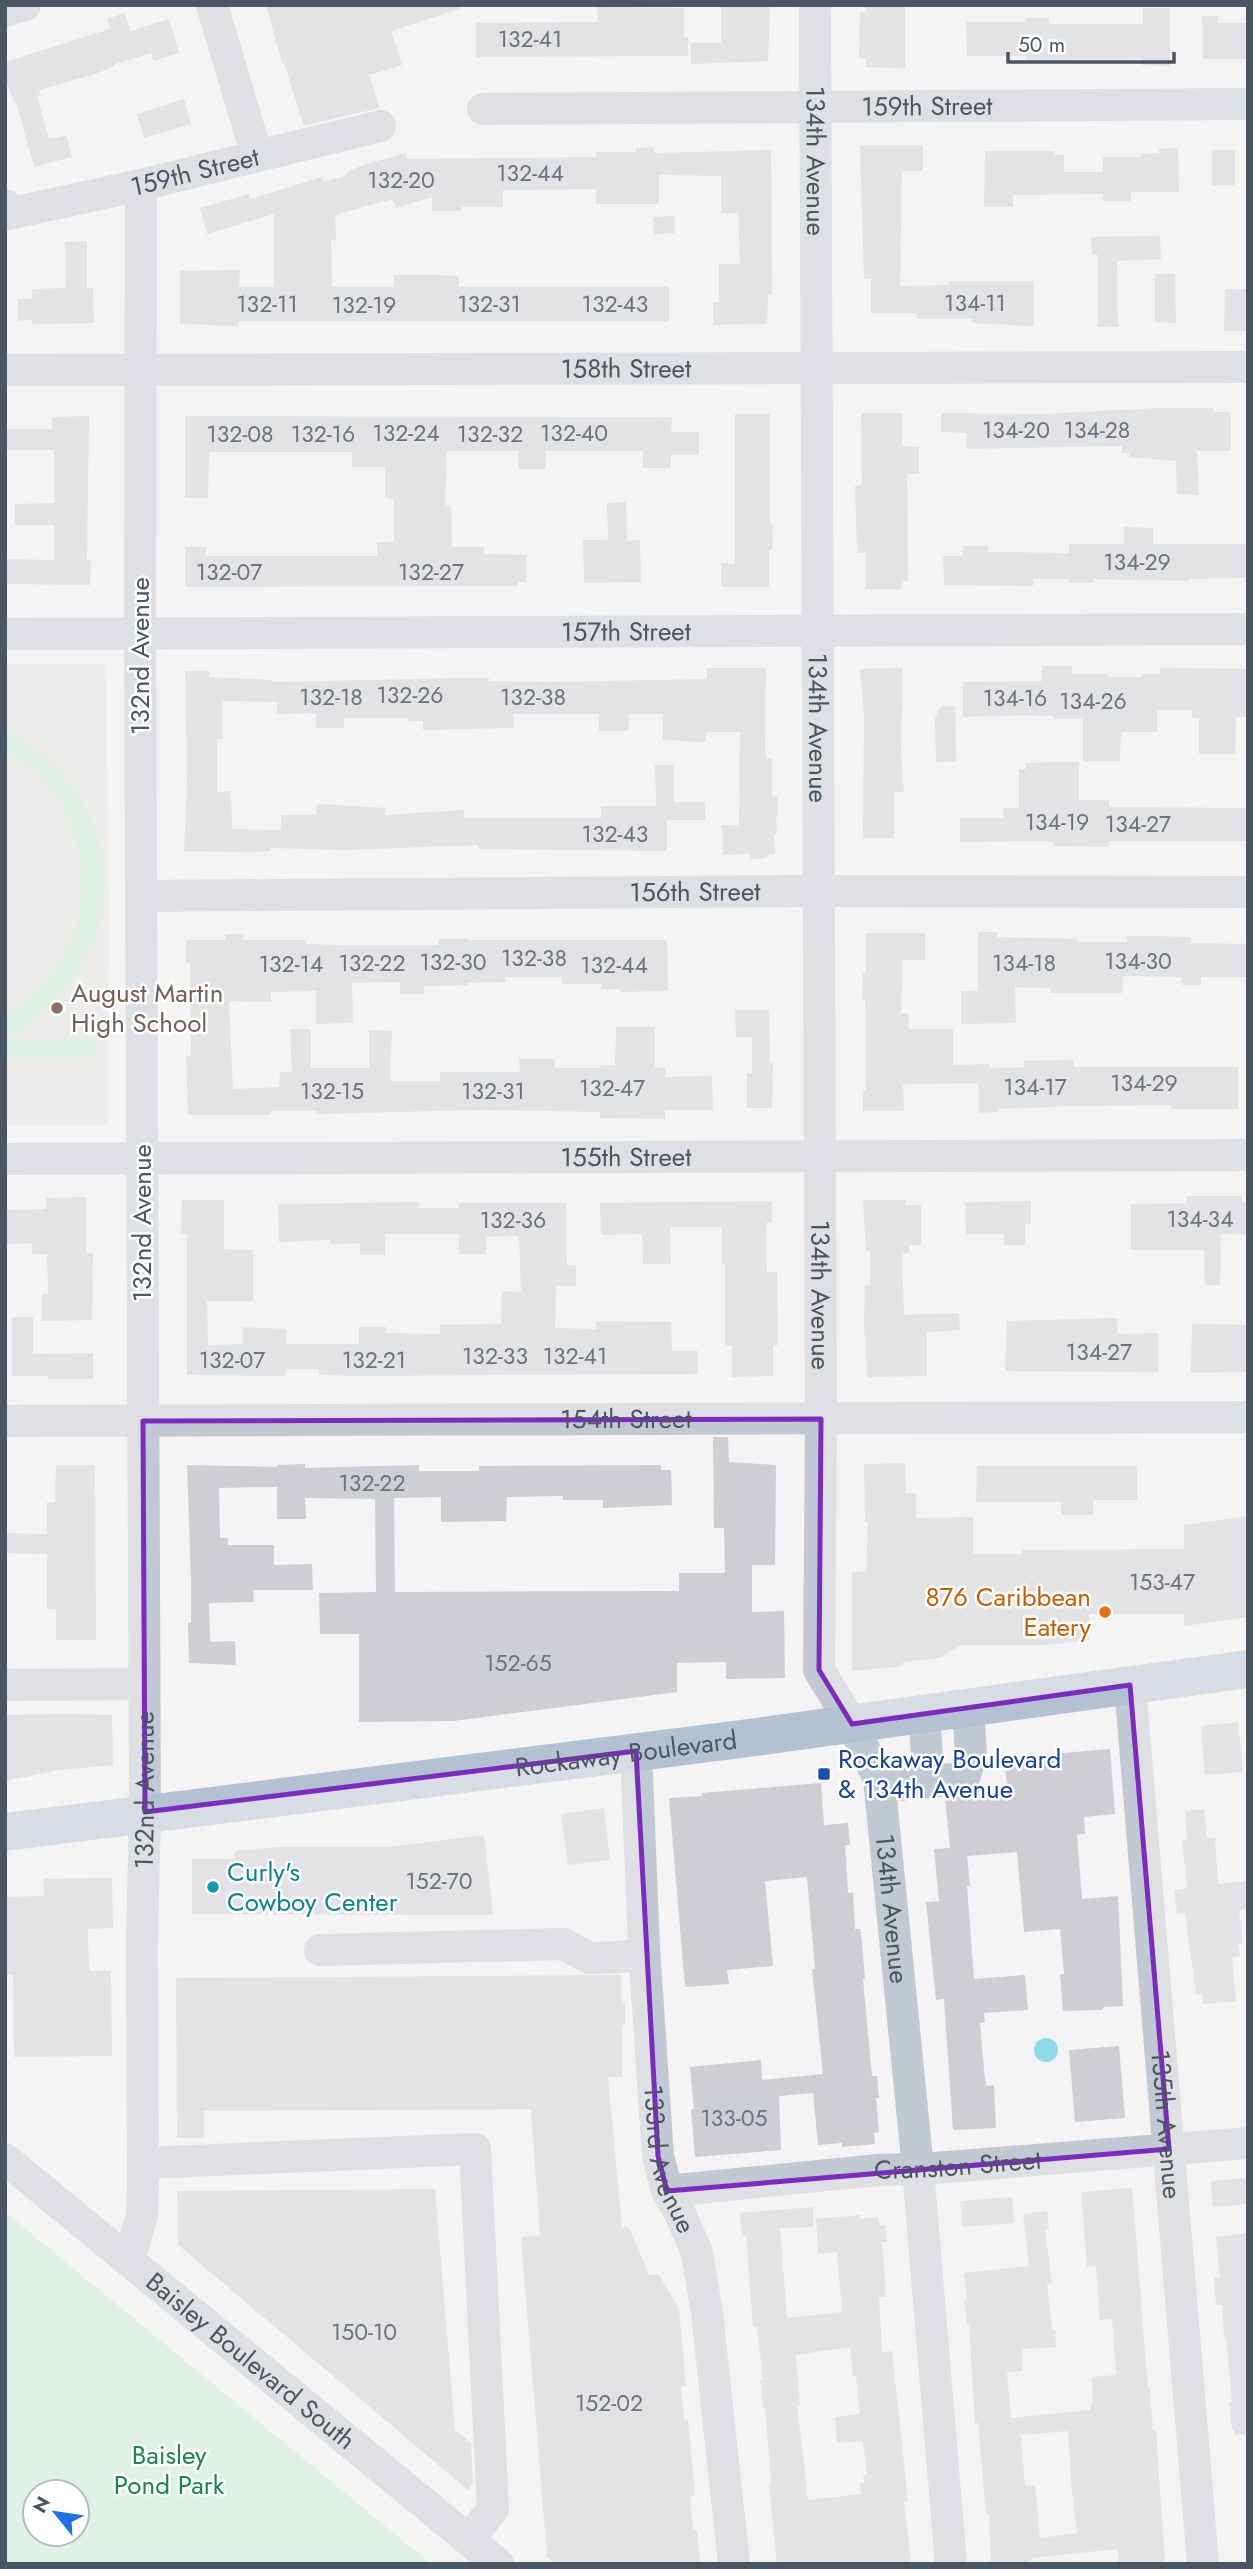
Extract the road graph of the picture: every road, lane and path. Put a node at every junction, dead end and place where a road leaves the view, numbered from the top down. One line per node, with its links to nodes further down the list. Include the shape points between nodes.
1 (25, 5): 4 (street)
2 (212, 5): 9 (street)
3 (815, 5): 6 (street, 134th Avenue)
4 (5, 11)
5 (1248, 104): 6 (street, 159th Street)
6 (816, 106): 7 (street, 159th Street); 13 (street, 134th Avenue)
7 (483, 109)
8 (380, 126): 9 (street, 159th Street)
9 (257, 156): 10 (street, 159th Street)
10 (141, 185): 11 (street, 159th Street); 15 (street, 132nd Avenue)
11 (7, 210)
12 (1248, 367): 13 (street, 158th Street)
13 (816, 368): 15 (street, 158th Street); 17 (street, 134th Avenue)
14 (5, 370): 15 (street, 158th Street)
15 (139, 370): 19 (street, 132nd Avenue)
16 (1248, 629): 17 (street, 157th Street)
17 (817, 631): 19 (street, 157th Street); 20 (street, 134th Avenue)
18 (5, 634): 19 (street, 157th Street)
19 (139, 634): 22 (street, 132nd Avenue)
20 (818, 892): 21 (street, 156th Street); 22 (street, 156th Street); 24 (street, 134th Avenue)
21 (1248, 892)
22 (142, 896): 26 (street, 132nd Avenue)
23 (1248, 1155): 24 (street, 155th Street)
24 (819, 1157): 26 (street, 155th Street); 28 (street, 134th Avenue)
25 (5, 1159): 26 (street, 155th Street)
26 (142, 1159): 30 (street, 132nd Avenue)
27 (1248, 1417): 28 (street, 154th Street)
28 (821, 1419): 30 (street, 154th Street); 37 (street, 134th Avenue, via 819,1670)
29 (5, 1421): 30 (street, 154th Street)
30 (143, 1421): 32 (street, 132nd Avenue)
31 (1248, 1669): 34 (main road, Rockaway Boulevard)
32 (144, 1684): 33 (street); 41 (street, 132nd Avenue)
33 (5, 1685)
34 (1130, 1685): 35 (main road, Rockaway Boulevard); 46 (street, 135th Avenue)
35 (968, 1707): 36 (main road, Rockaway Boulevard); 39 (street, via 971,1756 964,1778)
36 (923, 1714): 37 (main road, Rockaway Boulevard); 39 (street)
37 (852, 1724): 38 (main road, Rockaway Boulevard); 40 (street, 134th Avenue)
38 (636, 1751): 41 (main road, Rockaway Boulevard); 44 (street, 133rd Avenue)
39 (929, 1782): 40 (street)
40 (880, 1787): 49 (street, 134th Avenue)
41 (145, 1812): 42 (main road, Rockaway Boulevard); 48 (street, 132nd Avenue)
42 (5, 1832)
43 (320, 1950): 44 (street, via 564,1944 589,1958)
44 (644, 1953): 50 (street, 133rd Avenue, via 658,2156)
45 (1248, 2143): 46 (street, Cranston Street)
46 (1169, 2149): 49 (street, Cranston Street); 56 (street, 135th Avenue)
47 (5, 2159): 51 (street, Baisley Boulevard South)
48 (143, 2163): 51 (street, 132nd Avenue, via 142,2216); 52 (street, via 475,2149 493,2509)
49 (918, 2169): 50 (street, Cranston Street); 55 (street, 134th Avenue)
50 (667, 2190): 54 (street, 133rd Avenue, via 697,2253)
51 (129, 2259): 52 (street, Baisley Boulevard South)
52 (469, 2539): 53 (street, Baisley Boulevard South)
53 (498, 2564)
54 (734, 2564)
55 (951, 2564)
56 (1203, 2564)

